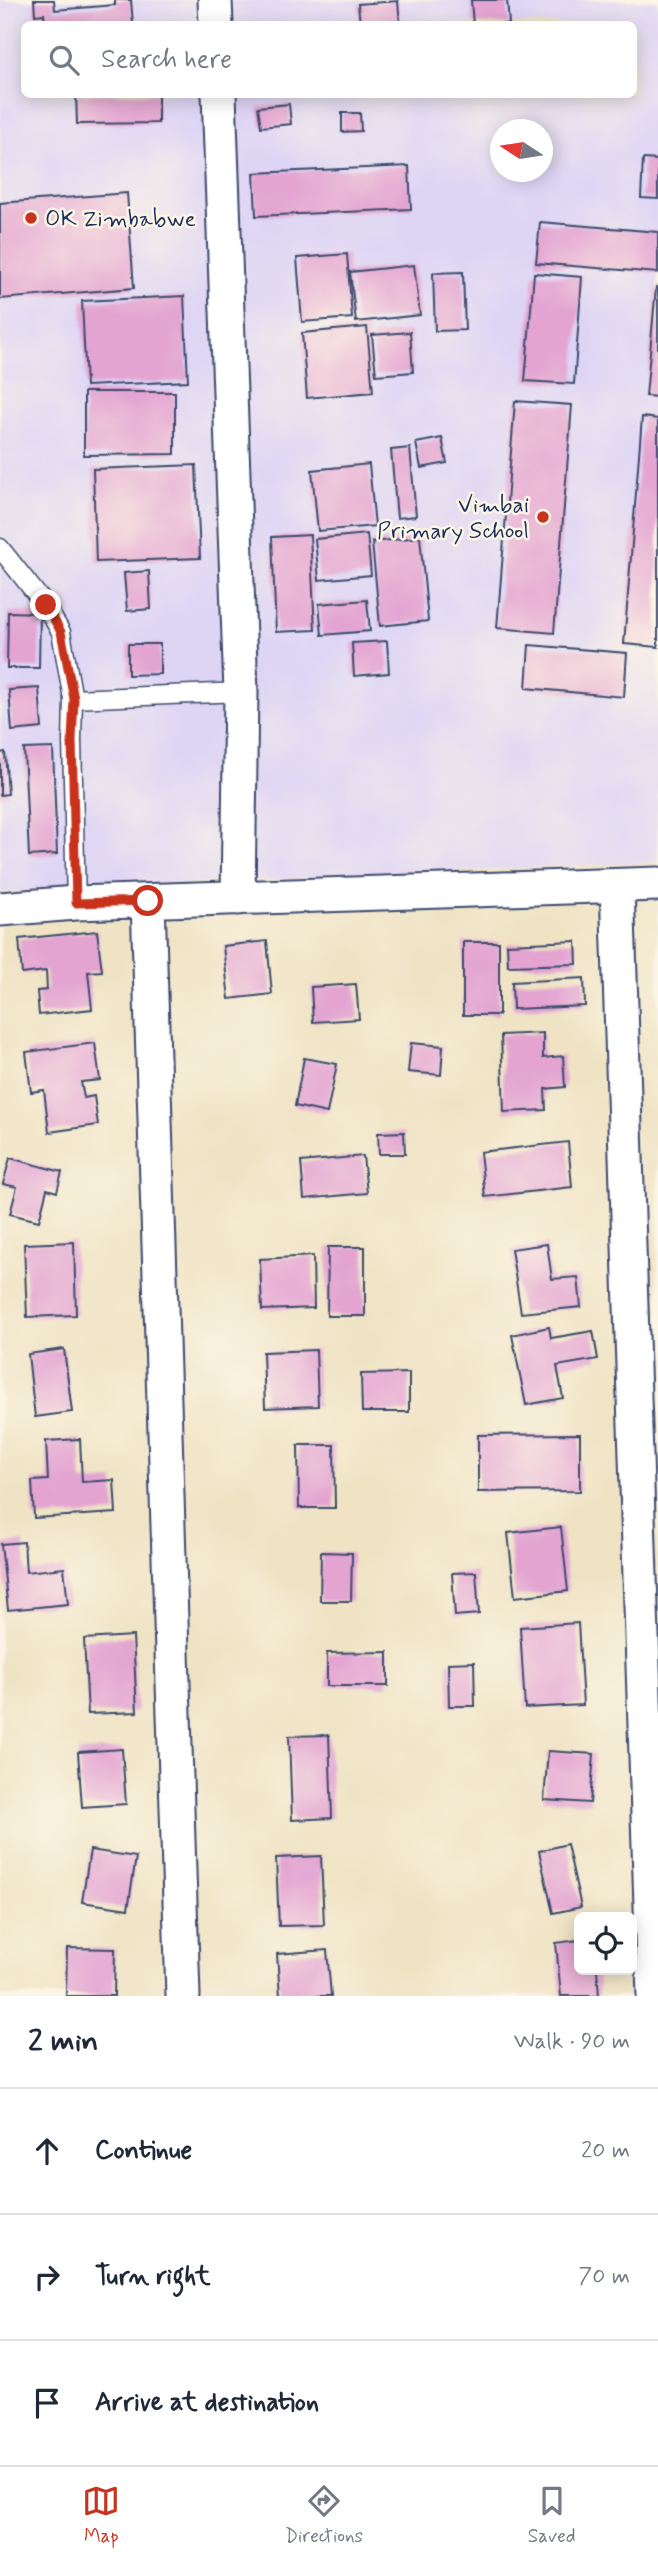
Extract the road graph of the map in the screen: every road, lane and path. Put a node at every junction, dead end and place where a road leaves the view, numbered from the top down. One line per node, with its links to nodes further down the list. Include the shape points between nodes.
1 (215, 0): 2 (street)
2 (216, 21)
3 (219, 98): 5 (street)
4 (0, 548): 6 (lane, via 46,605 61,632)
5 (242, 691): 6 (lane); 9 (street)
6 (74, 699): 11 (lane)
7 (658, 884): 8 (street)
8 (617, 886): 9 (street); 14 (street)
9 (238, 898): 10 (street)
10 (148, 901): 11 (street); 13 (street)
11 (76, 903): 12 (street)
12 (0, 909)
13 (183, 1996)
14 (654, 1996)

